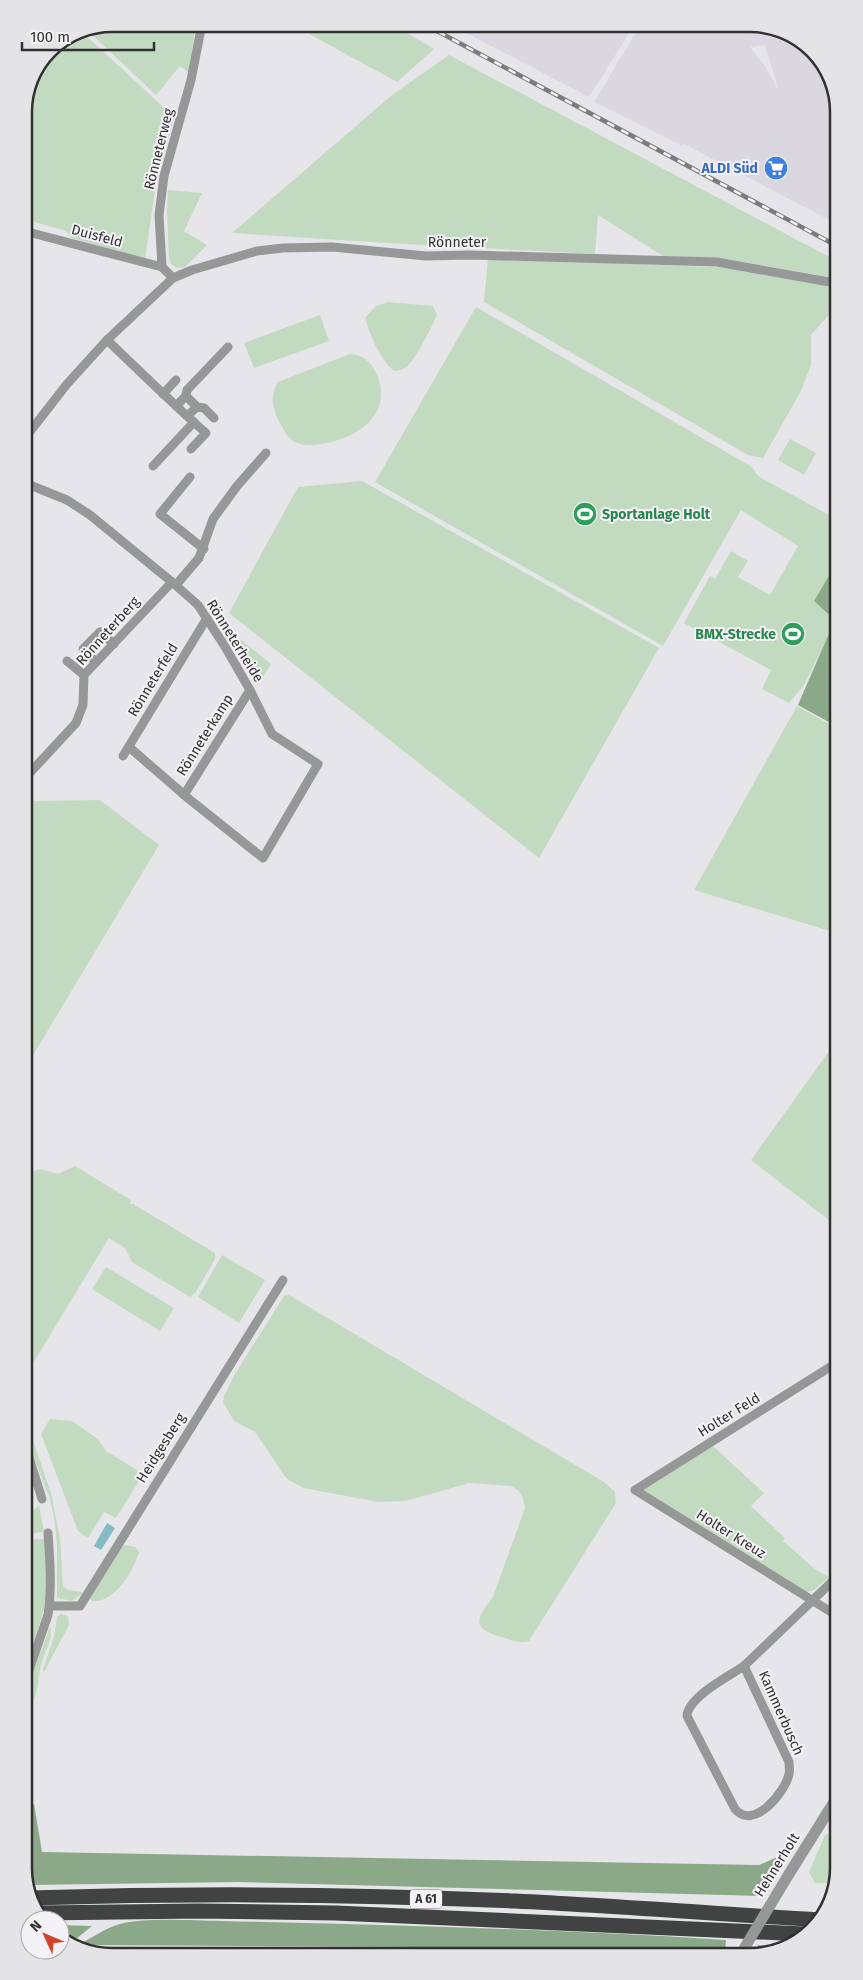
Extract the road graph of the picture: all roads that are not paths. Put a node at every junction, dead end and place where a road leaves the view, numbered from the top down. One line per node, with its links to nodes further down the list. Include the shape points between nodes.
1 (201, 32): 3 (street, Rönneterweg, via 192,80 164,176 159,215)
2 (33, 233): 3 (street, Duisfeld)
3 (162, 267): 4 (street)
4 (173, 278): 5 (street, Rönneter, via 257,251 332,248 426,256 725,263); 6 (street, Rönneter)
5 (830, 282)
6 (107, 340): 9 (street); 15 (street, Rönneter)
7 (228, 347): 10 (street, via 187,390)
8 (176, 380): 9 (street)
9 (163, 394): 11 (street)
10 (186, 396): 11 (street); 12 (street)
11 (176, 406): 14 (street)
12 (197, 406): 13 (street); 14 (street)
13 (214, 418)
14 (190, 419): 16 (street, via 206,433); 18 (street)
15 (33, 428)
16 (191, 449)
17 (266, 453): 21 (street, via 213,519)
18 (152, 466)
19 (190, 477): 21 (street, via 160,514)
20 (33, 486): 22 (street, Rönneterheide, via 90,515)
21 (204, 550): 22 (street, Rönneterberg)
22 (174, 583): 23 (street, Rönneterheide); 24 (street, Rönneterberg)
23 (207, 618): 28 (street, Rönneterheide); 29 (street, Rönneterfeld)
24 (114, 644): 26 (street, Rönneterberg); 26 (street, via 100,632 83,649)
25 (67, 661): 27 (street)
26 (96, 662): 27 (street, Rönneterberg)
27 (84, 675): 31 (street, Rönneterberg, via 83,705 76,723)
28 (250, 690): 32 (street, Rönneterkamp); 33 (street, Rönneterheide, via 272,734 318,764)
29 (129, 747): 30 (street, Rönneterfeld); 32 (street, Rönneterkamp)
30 (123, 756)
31 (33, 769)
32 (184, 795): 33 (street, Rönneterkamp)
33 (262, 858)
34 (283, 1280): 42 (street, Heidgesberg, via 80,1606)
35 (830, 1367): 37 (street, Holter Feld)
36 (33, 1467): 38 (street)
37 (635, 1490): 41 (street, Holter Kreuz)
38 (42, 1499)
39 (48, 1533): 42 (street)
40 (830, 1584): 41 (street)
41 (812, 1601): 43 (street, Holter Kreuz); 45 (street)
42 (50, 1606): 44 (street)
43 (830, 1612)
44 (33, 1659)
45 (744, 1666): 45 (street, Kammerbusch, via 694,1702 687,1716 735,1809 748,1817 774,1802 789,1775 789,1762)
46 (830, 1808): 51 (street, Hehnerholt, bridge)
47 (39, 1898): 49 (highway, A 61, via 258,1896 514,1901)
48 (70, 1913): 50 (highway, A 61, via 336,1913)
49 (811, 1919)
50 (796, 1934)
51 (744, 1948)

